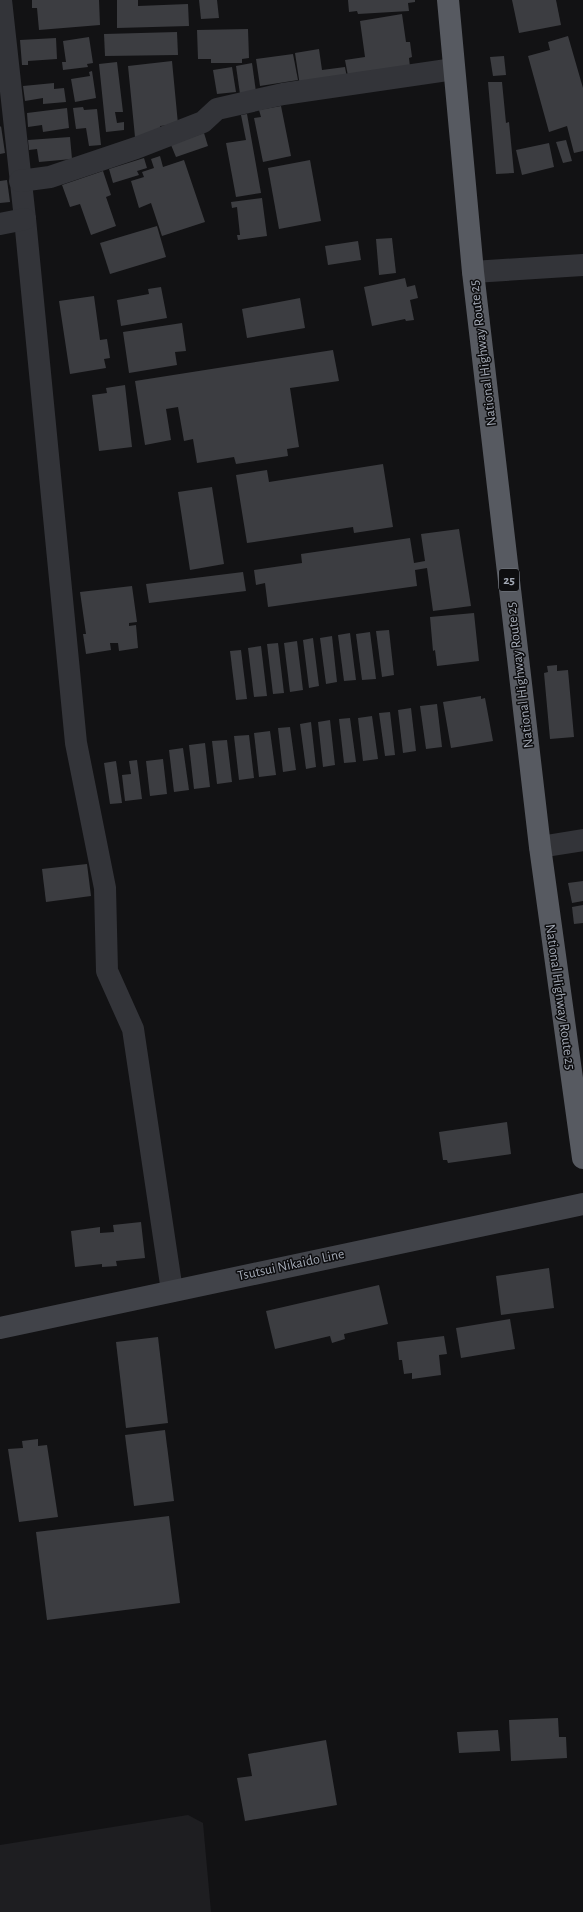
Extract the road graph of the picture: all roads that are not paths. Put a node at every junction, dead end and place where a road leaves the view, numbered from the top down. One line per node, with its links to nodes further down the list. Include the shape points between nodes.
1 (1, 0): 4 (street)
2 (448, 0): 3 (highway, National Highway Route 25 / 25)
3 (454, 69): 4 (street, via 283,94 217,109 203,122 136,148 50,178); 8 (highway, National Highway Route 25 / 25)
4 (20, 181): 5 (street)
5 (25, 219): 6 (street); 13 (street, via 76,743 105,888 107,971 133,1029)
6 (0, 224)
7 (583, 265): 8 (street)
8 (473, 272): 10 (highway, National Highway Route 25 / 25)
9 (583, 840): 10 (street)
10 (540, 847): 11 (highway, National Highway Route 25 / 25)
11 (583, 1158)
12 (583, 1204): 13 (main road, Tsutsui Nikaido Line)
13 (172, 1291): 14 (main road, Tsutsui Nikaido Line)
14 (0, 1328)

